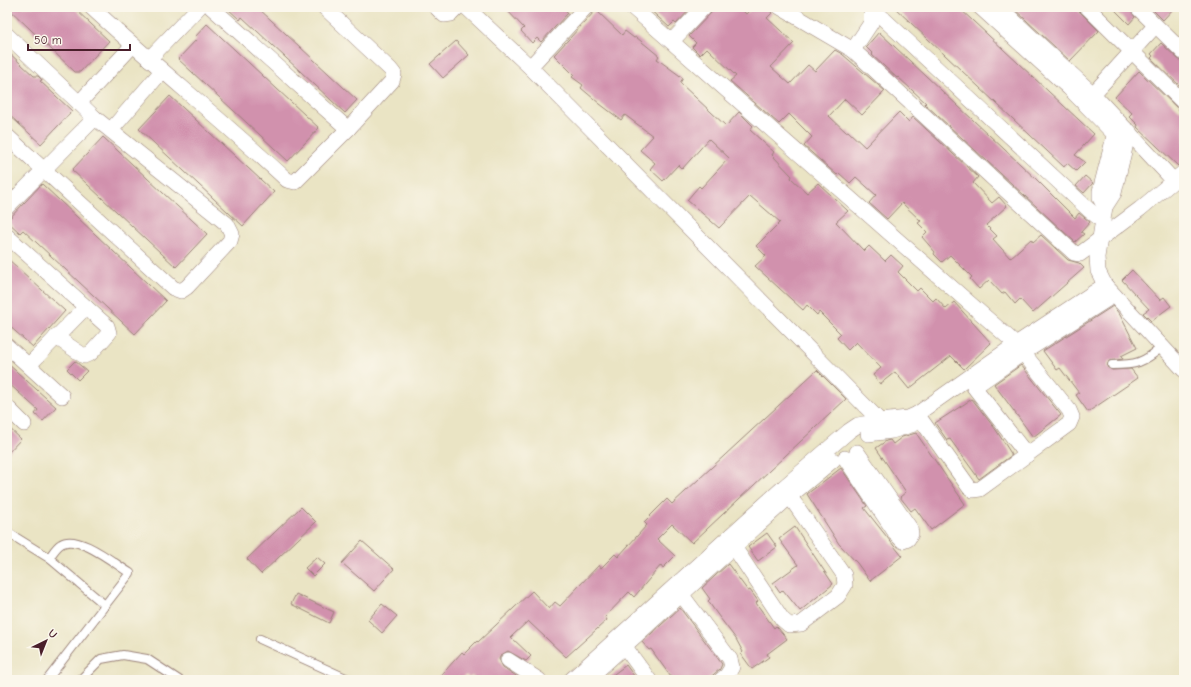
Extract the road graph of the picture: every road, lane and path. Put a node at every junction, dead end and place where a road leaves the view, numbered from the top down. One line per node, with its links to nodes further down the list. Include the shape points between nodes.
1 (91, 7): 20 (street)
2 (199, 7): 24 (street)
3 (211, 7): 32 (street)
4 (324, 7): 32 (street, via 394,74 392,81)
5 (436, 7): 6 (street, via 444,15 451,14)
6 (458, 7)
7 (466, 7): 25 (street)
8 (632, 7): 19 (street)
9 (704, 7): 19 (street)
10 (780, 7): 21 (street)
11 (980, 7): 27 (street)
12 (999, 7): 27 (street)
13 (1087, 7): 22 (street)
14 (1137, 7): 17 (street)
15 (872, 8): 21 (street, via 871,23); 39 (street, via 1089,210)
16 (579, 10): 25 (street)
17 (1155, 26): 22 (street); 23 (street)
18 (7, 35): 29 (street)
19 (672, 41): 47 (street)
20 (133, 46): 24 (street); 29 (street)
21 (853, 50): 41 (street, via 1074,253 1080,254)
22 (1131, 51): 28 (street); 30 (street)
23 (1184, 53)
24 (149, 59): 26 (street)
25 (530, 67): 56 (street)
26 (162, 71): 32 (street, via 287,180 295,182); 33 (street)
27 (1073, 84): 28 (street); 34 (street)
28 (1093, 94): 34 (street)
29 (79, 102): 31 (street)
30 (1184, 103)
31 (94, 118): 33 (street); 36 (street)
32 (348, 129)
33 (111, 130): 36 (street, via 227,224 232,234 230,242 181,291 173,288)
34 (1122, 132): 37 (street); 39 (street, via 1110,177 1099,194)
35 (7, 136): 36 (street)
36 (45, 171): 38 (street)
37 (1179, 176): 41 (street)
38 (7, 207)
39 (1104, 214): 41 (street)
40 (7, 236): 43 (street)
41 (1101, 237): 42 (street, via 1098,264)
42 (1109, 290): 46 (street); 47 (street)
43 (86, 307): 44 (street); 44 (street, via 107,326 109,333 91,353 84,356)
44 (56, 337): 49 (street)
45 (7, 346): 49 (street)
46 (1162, 347): 48 (lane, via 1153,355 1132,365); 50 (street)
47 (1019, 348): 51 (street); 54 (street); 57 (street, via 1072,417 1069,424)
48 (1112, 364)
49 (29, 365): 52 (street)
50 (1184, 370)
51 (974, 387): 54 (street); 57 (street)
52 (62, 396)
53 (7, 407): 55 (street)
54 (920, 418): 56 (street); 57 (street, via 973,490 980,489)
55 (24, 424)
56 (872, 425): 58 (street); 58 (street, via 858,425)
57 (1027, 455)
58 (839, 456): 58 (street, via 910,528 911,534 908,539 903,541 897,535); 59 (street)
59 (787, 492): 61 (street); 61 (street, via 844,575 845,585 838,596 801,624 789,625 782,620); 63 (street)
60 (7, 532): 62 (lane)
61 (734, 547): 63 (street)
62 (49, 558): 64 (lane); 64 (lane, via 61,544 69,541 82,543 130,573)
63 (678, 590): 66 (street); 73 (street); 76 (street, via 730,659 732,667)
64 (105, 605): 68 (lane)
65 (260, 639): 71 (lane)
66 (625, 647): 74 (street); 75 (street)
67 (508, 660): 72 (street)
68 (46, 680)
69 (80, 680): 70 (lane, via 101,659 123,655 147,659)
70 (179, 680)
71 (350, 680)
72 (539, 680)
73 (571, 680)
74 (587, 680)
75 (649, 680)
76 (721, 680)

